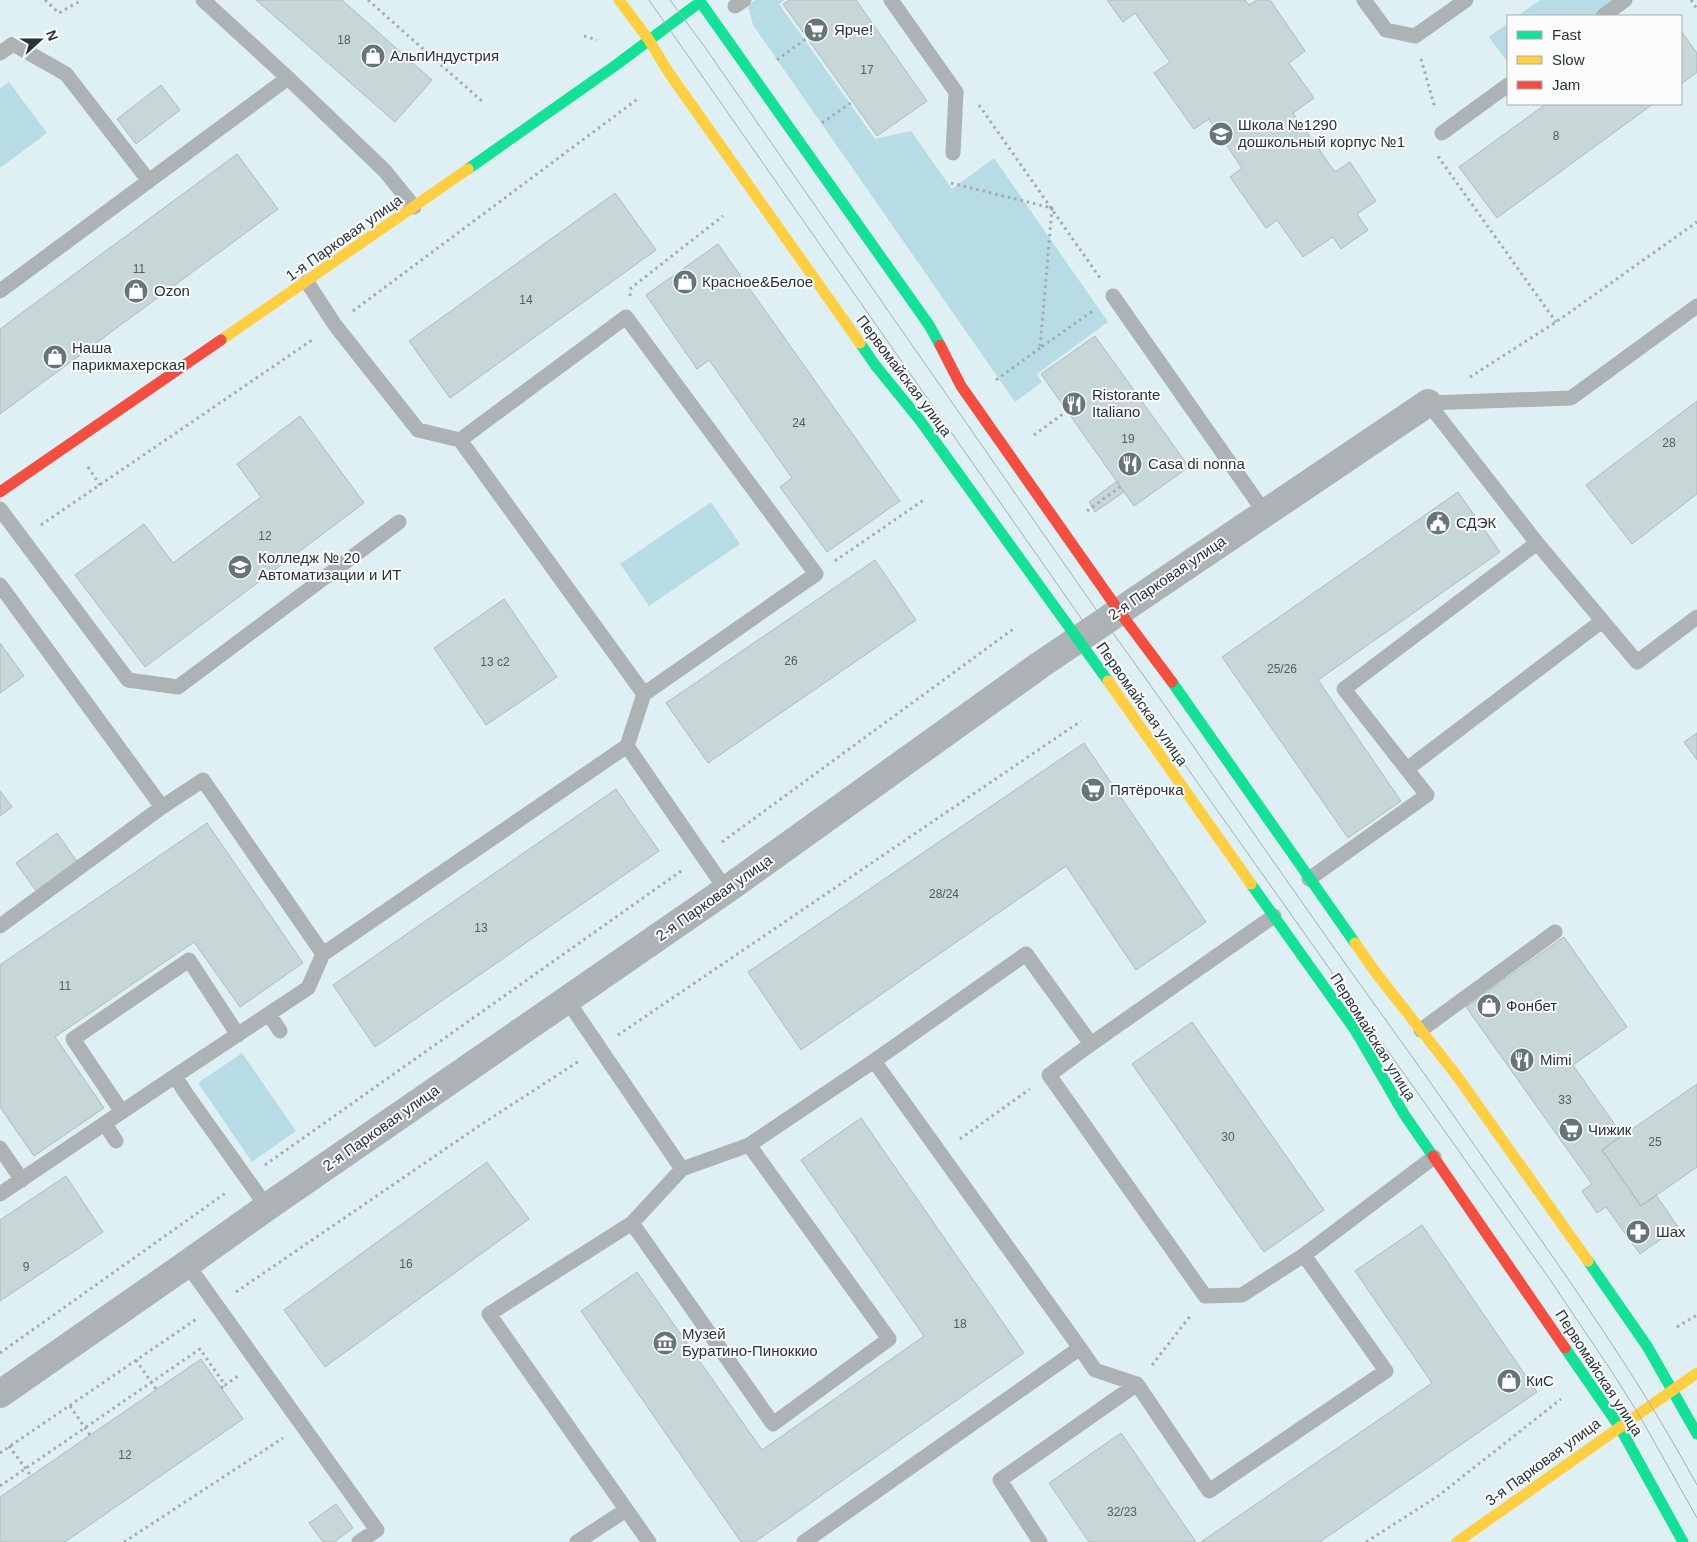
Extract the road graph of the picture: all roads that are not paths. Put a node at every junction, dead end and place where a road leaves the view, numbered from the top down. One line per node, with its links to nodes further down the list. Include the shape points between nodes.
1 (202, 0): 13 (lane)
2 (618, 0): 10 (main road, Первомайская улица)
3 (891, 0): 16 (lane, via 956,92)
4 (1364, 0): 5 (lane, via 1386,30 1415,36)
5 (1466, 0)
6 (1625, 0): 8 (lane)
7 (700, 1): 10 (main road, 1-я Парковая улица); 31 (main road, via 929,325 961,386)
8 (1604, 15)
9 (0, 35): 11 (lane)
10 (649, 40): 18 (main road, 1-я Парковая улица); 34 (main road, Первомайская улица, via 875,365 919,419)
11 (13, 44): 12 (lane); 17 (lane, via 66,74)
12 (0, 53)
13 (288, 78): 17 (lane); 18 (lane, via 385,171)
14 (1507, 86): 15 (lane)
15 (1442, 133)
16 (953, 153)
17 (149, 182): 20 (lane)
18 (414, 207): 19 (main road, 1-я Парковая улица)
19 (307, 282): 24 (lane, via 335,325 418,430); 25 (main road, 1-я Парковая улица)
20 (0, 292)
21 (1113, 296): 27 (lane)
22 (1697, 306): 23 (lane, via 1571,398)
23 (1428, 403): 27 (street, 2-я Парковая улица); 29 (lane)
24 (460, 440): 35 (lane); 35 (lane, via 626,317 816,574)
25 (0, 492)
26 (0, 509): 28 (lane, via 128,680 178,687)
27 (1265, 513): 31 (street, 2-я Парковая улица)
28 (399, 522)
29 (1537, 544): 33 (lane); 37 (lane, via 1344,689)
30 (0, 585): 38 (lane)
31 (1119, 611): 34 (street, 2-я Парковая улица); 39 (main road)
32 (1697, 618): 33 (lane, via 1636,662)
33 (1602, 621): 37 (lane)
34 (1078, 639): 40 (street, 2-я Парковая улица); 41 (main road, Первомайская улица)
35 (644, 694): 36 (lane)
36 (627, 746): 40 (lane); 44 (lane)
37 (1407, 769): 39 (lane, via 1427,795)
38 (162, 807): 42 (lane); 44 (lane, via 203,780)
39 (1309, 879): 47 (main road)
40 (726, 890): 45 (street, 2-я Парковая улица)
41 (1274, 916): 50 (lane); 58 (main road, Первомайская улица, via 1355,1030)
42 (0, 926)
43 (1555, 932): 47 (lane)
44 (323, 954): 46 (lane, via 308,988)
45 (567, 1000): 59 (lane); 62 (street, 2-я Парковая улица)
46 (269, 1014): 48 (lane); 49 (lane)
47 (1421, 1030): 69 (main road, via 1580,1250)
48 (280, 1031)
49 (238, 1034): 52 (lane); 53 (lane, via 189,960 73,1038)
50 (1092, 1044): 51 (lane, via 1026,954); 64 (lane, via 1049,1075 1205,1296 1242,1296)
51 (874, 1061): 56 (lane); 66 (lane)
52 (175, 1076): 53 (lane); 62 (lane)
53 (122, 1112): 54 (lane)
54 (105, 1124): 55 (lane); 60 (lane)
55 (116, 1141)
56 (749, 1145): 59 (lane); 63 (lane, via 888,1339 773,1424)
57 (0, 1148): 60 (lane)
58 (1434, 1158): 64 (lane); 71 (main road, Первомайская улица)
59 (682, 1169): 63 (lane)
60 (22, 1180): 61 (lane)
61 (0, 1194)
62 (267, 1207): 65 (street, 2-я Парковая улица)
63 (632, 1223): 73 (lane, via 489,1314)
64 (1304, 1255): 68 (lane, via 1386,1371 1209,1491)
65 (187, 1264): 70 (street, 2-я Парковая улица); 74 (lane, via 377,1530)
66 (1080, 1348): 68 (lane, via 1095,1370); 77 (lane)
67 (1697, 1372): 69 (main road, 3-я Парковая улица)
68 (1137, 1384): 78 (lane, via 1000,1480)
69 (1672, 1388): 71 (main road, 3-я Парковая улица); 72 (main road)
70 (0, 1394)
71 (1619, 1426): 79 (main road, 3-я Парковая улица); 80 (main road, Первомайская улица)
72 (1697, 1434)
73 (626, 1510): 75 (lane); 76 (lane)
74 (359, 1542)
75 (577, 1542)
76 (649, 1542)
77 (804, 1542)
78 (1040, 1542)
79 (1457, 1542)
80 (1683, 1542)

